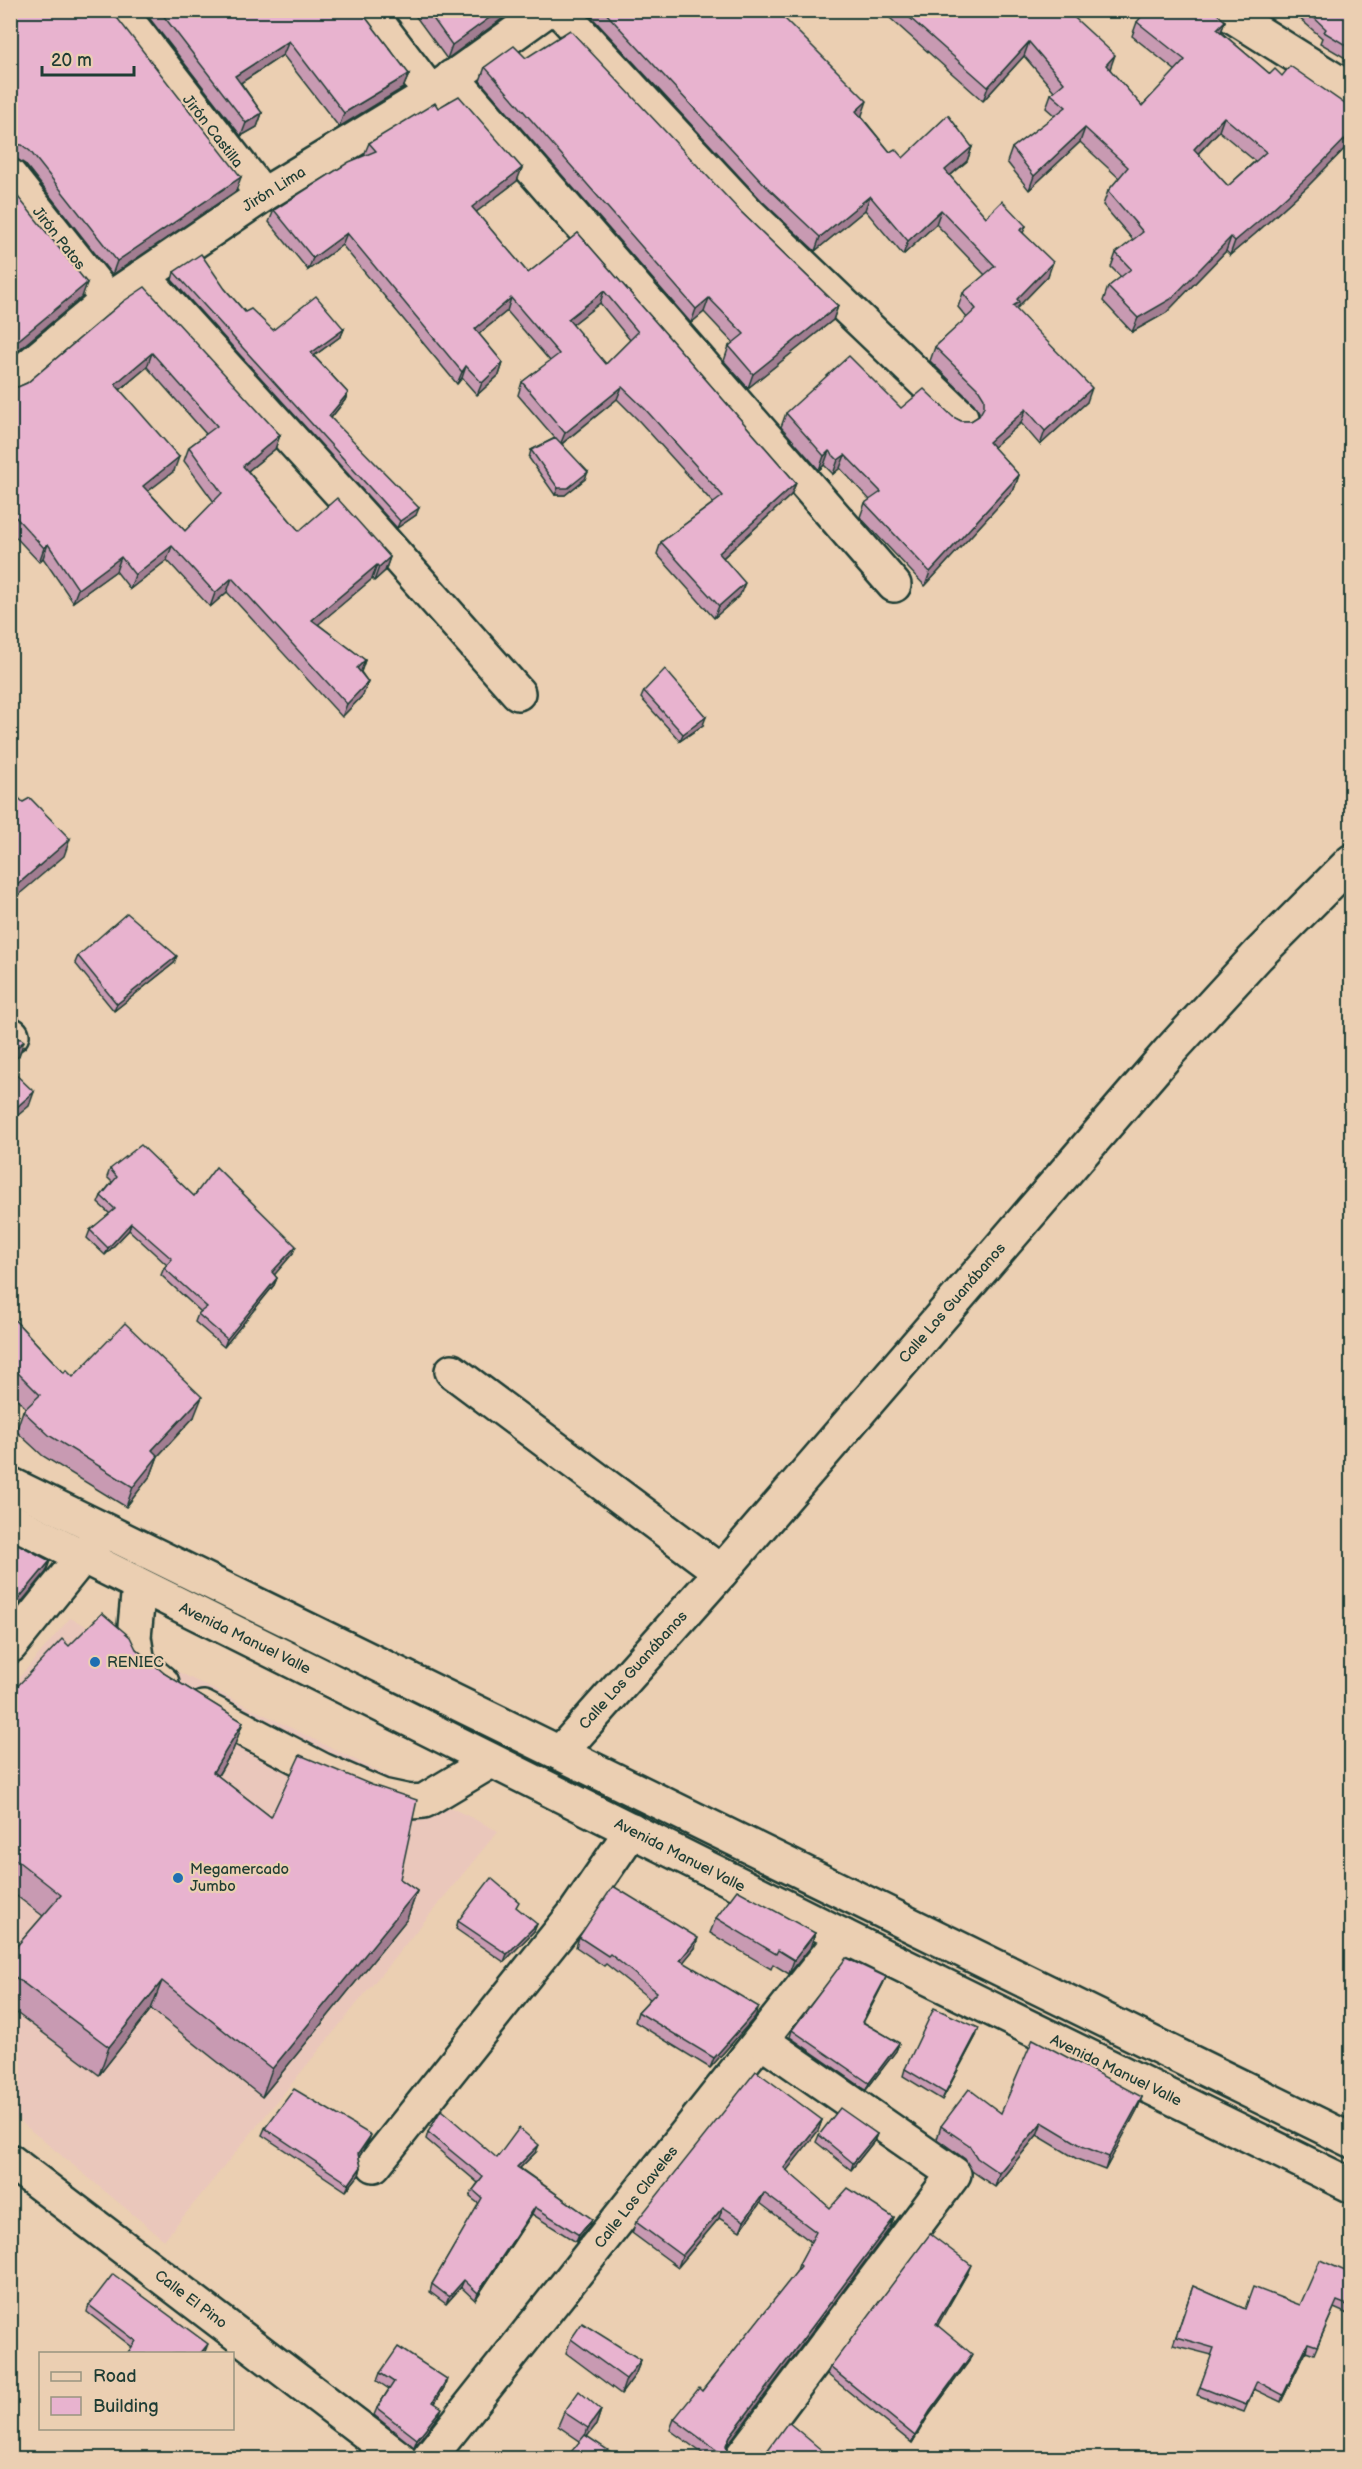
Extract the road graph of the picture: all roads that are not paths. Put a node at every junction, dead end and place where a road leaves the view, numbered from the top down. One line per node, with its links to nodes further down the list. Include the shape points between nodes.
1 (119, 10): 9 (street, Jirón Castilla)
2 (368, 10): 6 (street)
3 (548, 10): 6 (street, Jirón Lima)
4 (559, 10): 13 (street, via 749,214)
5 (1223, 10): 7 (street)
6 (441, 85): 9 (street, Jirón Lima); 14 (street)
7 (1352, 91)
8 (10, 176): 11 (street, Jirón Patos)
9 (263, 195): 10 (street, Jirón Lima)
10 (143, 276): 11 (street, Jirón Lima); 15 (street)
11 (108, 300): 12 (street, Jirón Lima)
12 (10, 382)
13 (961, 417)
14 (894, 585)
15 (518, 693)
16 (1352, 861): 22 (street, Calle Los Guanábanos, via 1169,1052)
17 (452, 1371): 22 (street)
18 (10, 1484): 20 (street)
19 (10, 1520): 21 (street, Avenida Manuel Valle)
20 (104, 1530): 21 (street); 25 (street)
21 (82, 1557): 23 (street, Avenida Manuel Valle); 24 (street)
22 (721, 1572): 25 (street, Calle Los Guanábanos)
23 (139, 1585): 26 (street, Avenida Manuel Valle); 26 (street, via 134,1636 138,1663 167,1688 238,1728 382,1796 410,1802 424,1801)
24 (10, 1646)
25 (560, 1753): 30 (street)
26 (491, 1761): 27 (street, Avenida Manuel Valle)
27 (632, 1830): 28 (street, Avenida Manuel Valle); 34 (street, via 575,1913)
28 (843, 1936): 29 (street, Calle Los Claveles); 31 (street, Avenida Manuel Valle)
29 (761, 2040): 37 (street, Calle Los Claveles); 38 (street, via 954,2174)
30 (1167, 2050): 31 (street); 32 (street)
31 (1151, 2088): 35 (street, Avenida Manuel Valle)
32 (1352, 2141)
33 (10, 2161): 36 (street, Calle El Pino)
34 (374, 2165)
35 (1352, 2186)
36 (399, 2458)
37 (429, 2458)
38 (741, 2458)

